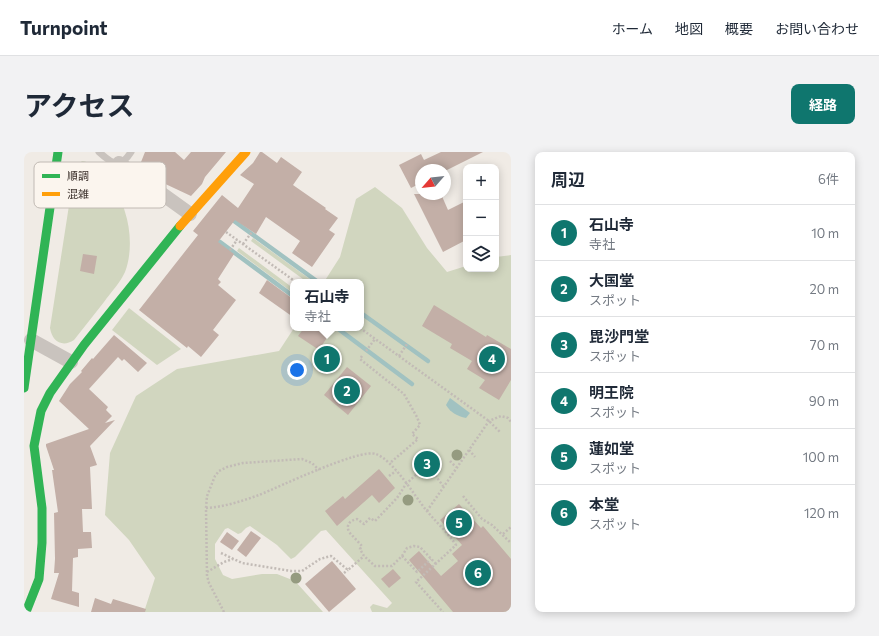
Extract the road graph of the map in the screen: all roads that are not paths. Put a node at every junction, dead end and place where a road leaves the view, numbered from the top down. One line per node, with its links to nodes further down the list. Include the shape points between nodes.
1 (58, 152): 5 (main road)
2 (99, 152): 6 (lane)
3 (132, 152): 7 (lane)
4 (246, 152): 10 (main road)
5 (57, 162)
6 (111, 162)
7 (123, 162)
8 (166, 197): 10 (street)
9 (50, 208): 11 (main road)
10 (190, 214): 12 (main road)
11 (31, 340): 12 (street); 13 (main road)
12 (71, 362): 14 (main road, via 41,411 34,446 42,508 42,543 38,579)
13 (24, 388)
14 (26, 612)

